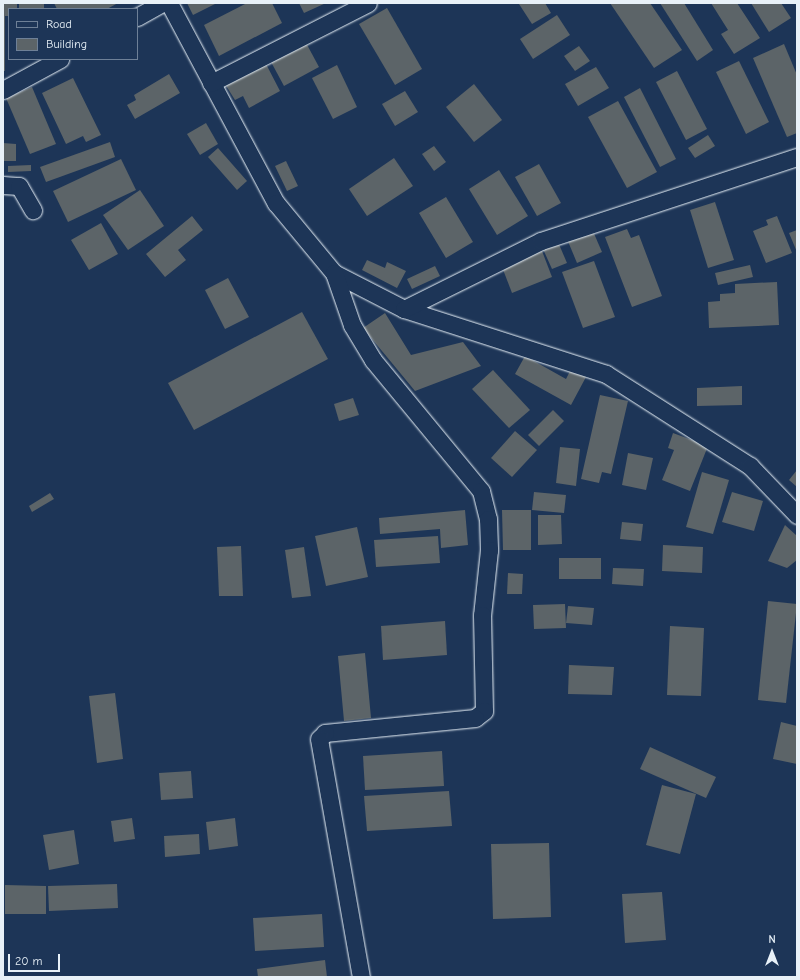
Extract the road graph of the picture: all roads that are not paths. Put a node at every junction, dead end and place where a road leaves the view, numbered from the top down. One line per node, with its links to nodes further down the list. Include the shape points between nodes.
1 (162, 3): 4 (street)
2 (169, 3): 6 (street)
3 (368, 3): 6 (street)
4 (138, 16)
5 (58, 60): 7 (street)
6 (212, 83): 11 (street, via 276,204)
7 (3, 90)
8 (797, 157): 12 (street, via 541,242)
9 (3, 185): 10 (street, via 19,186)
10 (33, 210)
11 (334, 273): 12 (street); 14 (street, via 352,324 373,360 481,491 488,519 482,616 484,711 480,715 325,733 319,739)
12 (404, 309): 13 (street, via 606,374 750,466)
13 (797, 515)
14 (361, 977)

